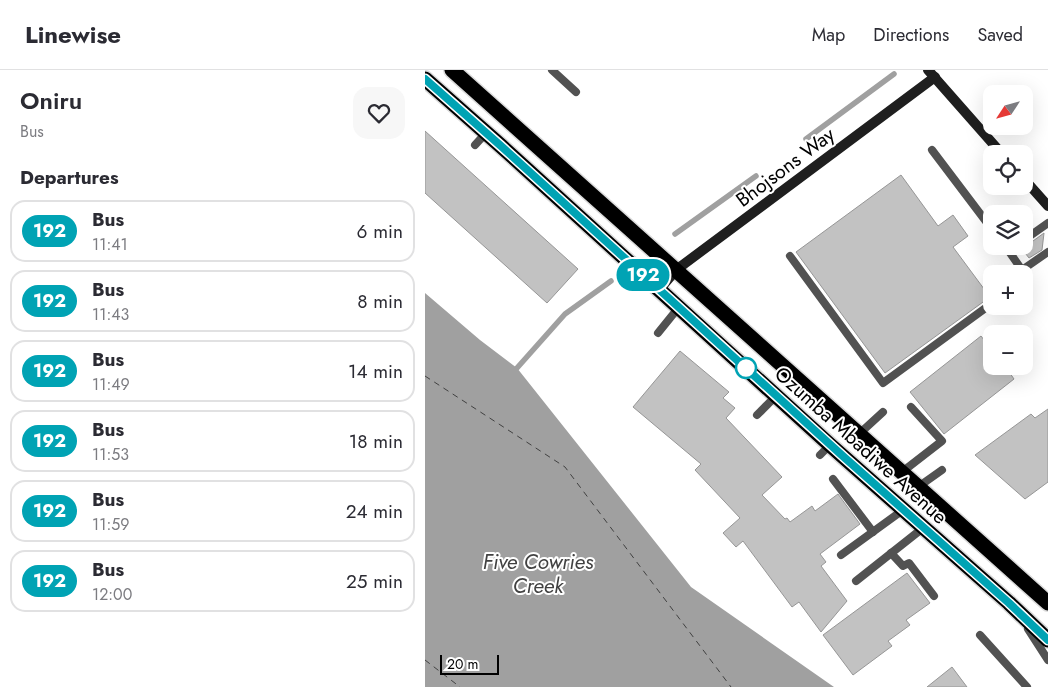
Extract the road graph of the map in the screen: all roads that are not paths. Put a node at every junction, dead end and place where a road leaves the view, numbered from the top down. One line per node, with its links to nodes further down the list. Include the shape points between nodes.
1 (452, 70): 18 (highway, Ozumba Mbadiwe Avenue)
2 (552, 70): 5 (lane)
3 (931, 74): 8 (street); 18 (street, Bhojsons Way)
4 (425, 79): 6 (highway, Ozumba Mbadiwe Avenue)
5 (576, 92)
6 (486, 133): 7 (lane); 19 (highway, Ozumba Mbadiwe Avenue)
7 (475, 145)
8 (994, 145)
9 (932, 150): 12 (lane)
10 (1033, 188): 11 (street)
11 (1048, 206)
12 (983, 217)
13 (1048, 223): 14 (lane)
14 (1033, 234)
15 (1048, 252): 17 (lane)
16 (790, 256): 21 (lane, via 883,383)
17 (1029, 265)
18 (676, 270): 19 (street, Bhojsons Way); 27 (highway, Ozumba Mbadiwe Avenue)
19 (659, 290): 20 (highway, Ozumba Mbadiwe Avenue)
20 (679, 307): 22 (lane); 23 (highway, Ozumba Mbadiwe Avenue)
21 (983, 310)
22 (658, 333)
23 (777, 396): 26 (lane); 32 (highway, Ozumba Mbadiwe Avenue, via 825,450)
24 (911, 407): 29 (lane, via 942,441)
25 (883, 412): 27 (lane)
26 (757, 415)
27 (859, 434): 29 (highway, Ozumba Mbadiwe Avenue)
28 (942, 470): 31 (lane)
29 (902, 472): 31 (highway, Ozumba Mbadiwe Avenue)
30 (833, 479): 34 (lane)
31 (918, 488): 40 (highway, Ozumba Mbadiwe Avenue)
32 (903, 510): 33 (highway, Ozumba Mbadiwe Avenue); 34 (lane)
33 (923, 528): 35 (lane); 39 (highway, Ozumba Mbadiwe Avenue)
34 (873, 532): 36 (lane)
35 (891, 553): 37 (lane); 38 (lane, via 903,566 909,563)
36 (841, 555)
37 (856, 581)
38 (934, 596)
39 (1009, 603): 42 (highway, Ozumba Mbadiwe Avenue); 43 (lane)
40 (1048, 603)
41 (980, 635): 44 (lane)
42 (1048, 640)
43 (1048, 660)
44 (1027, 687)

